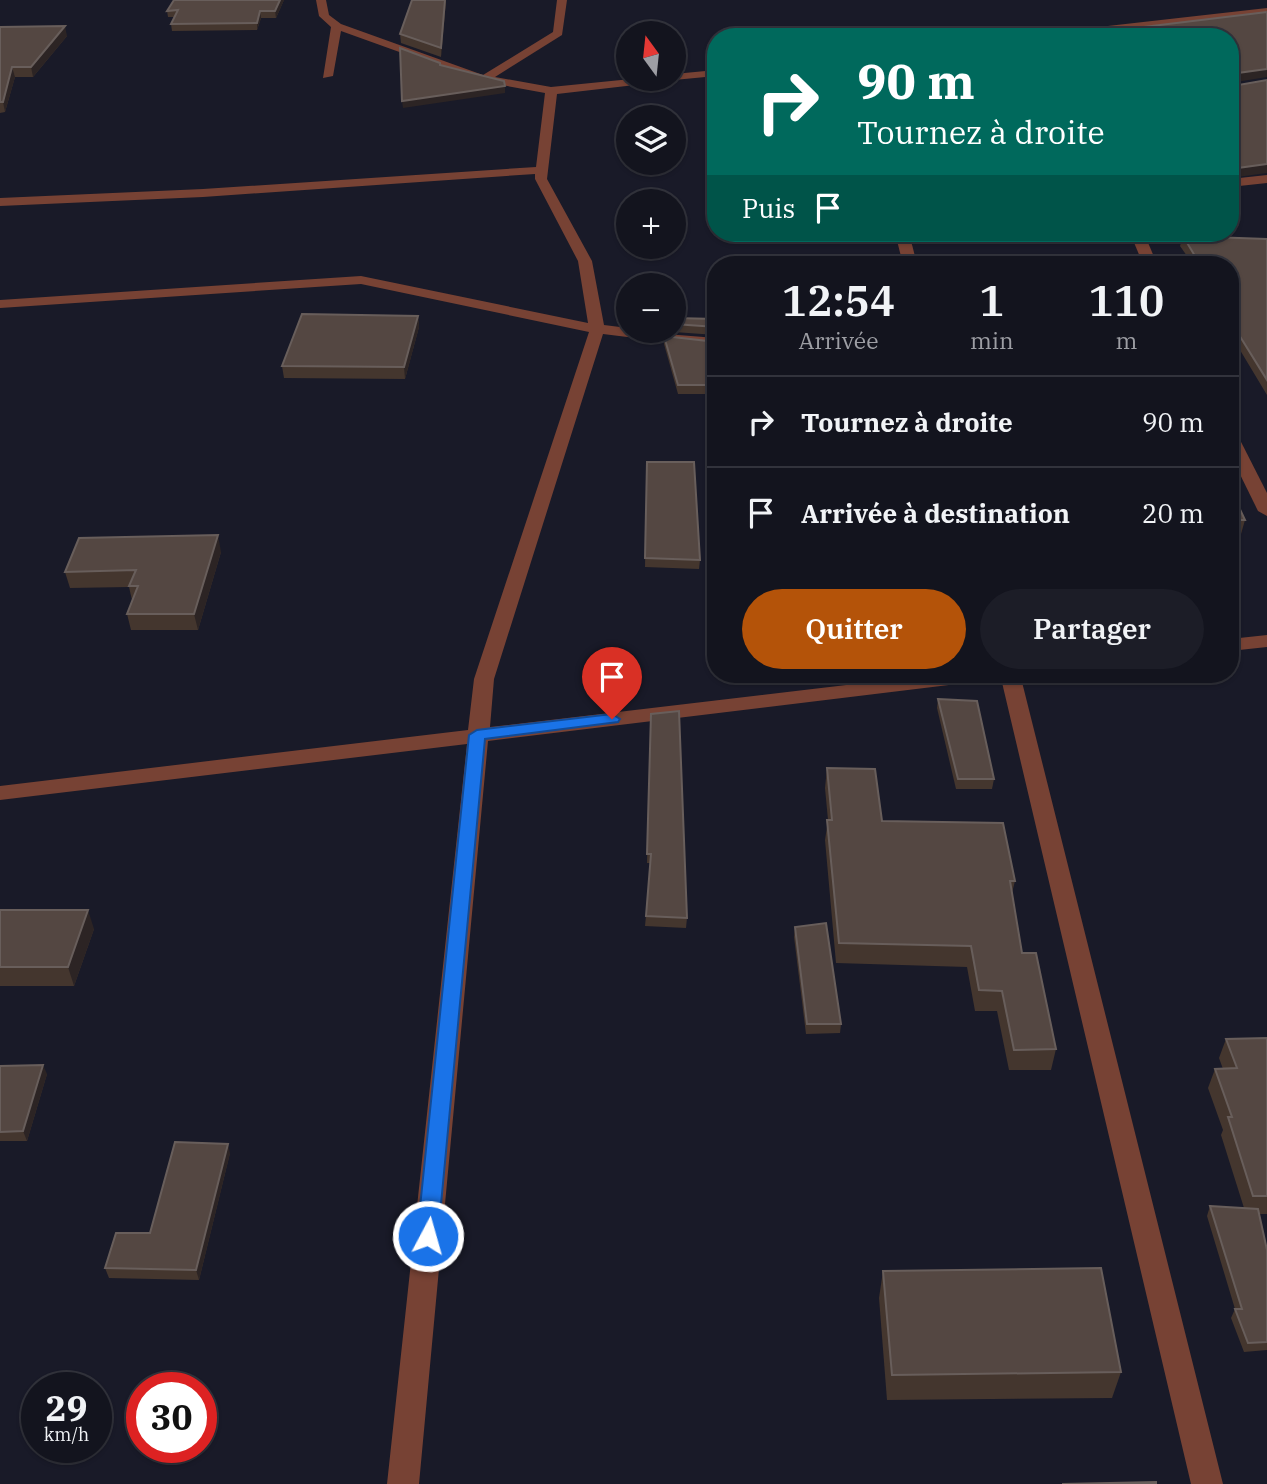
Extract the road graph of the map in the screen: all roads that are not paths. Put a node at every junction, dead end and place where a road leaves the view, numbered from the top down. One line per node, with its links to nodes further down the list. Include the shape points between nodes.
1 (321, 0): 4 (street, via 324,16)
2 (562, 0): 9 (street, via 558,33)
3 (1267, 11): 5 (street)
4 (337, 26): 7 (street); 9 (street)
5 (1117, 28)
6 (707, 74): 8 (street)
7 (327, 76)
8 (686, 76)
9 (484, 79): 11 (street)
10 (616, 84): 11 (street)
11 (551, 91): 12 (street)
12 (542, 170): 15 (street); 17 (street, via 541,179 585,261)
13 (1267, 179): 14 (street)
14 (1239, 182)
15 (0, 202)
16 (0, 304): 17 (street, via 361,280)
17 (597, 329): 18 (street); 25 (street, via 484,679)
18 (707, 342)
19 (1239, 454): 20 (street)
20 (1267, 511)
21 (1267, 641): 22 (street)
22 (1239, 644)
23 (914, 683): 25 (street)
24 (1012, 683): 28 (street)
25 (477, 735): 26 (street); 27 (street)
26 (0, 793)
27 (403, 1484)
28 (1207, 1484)

